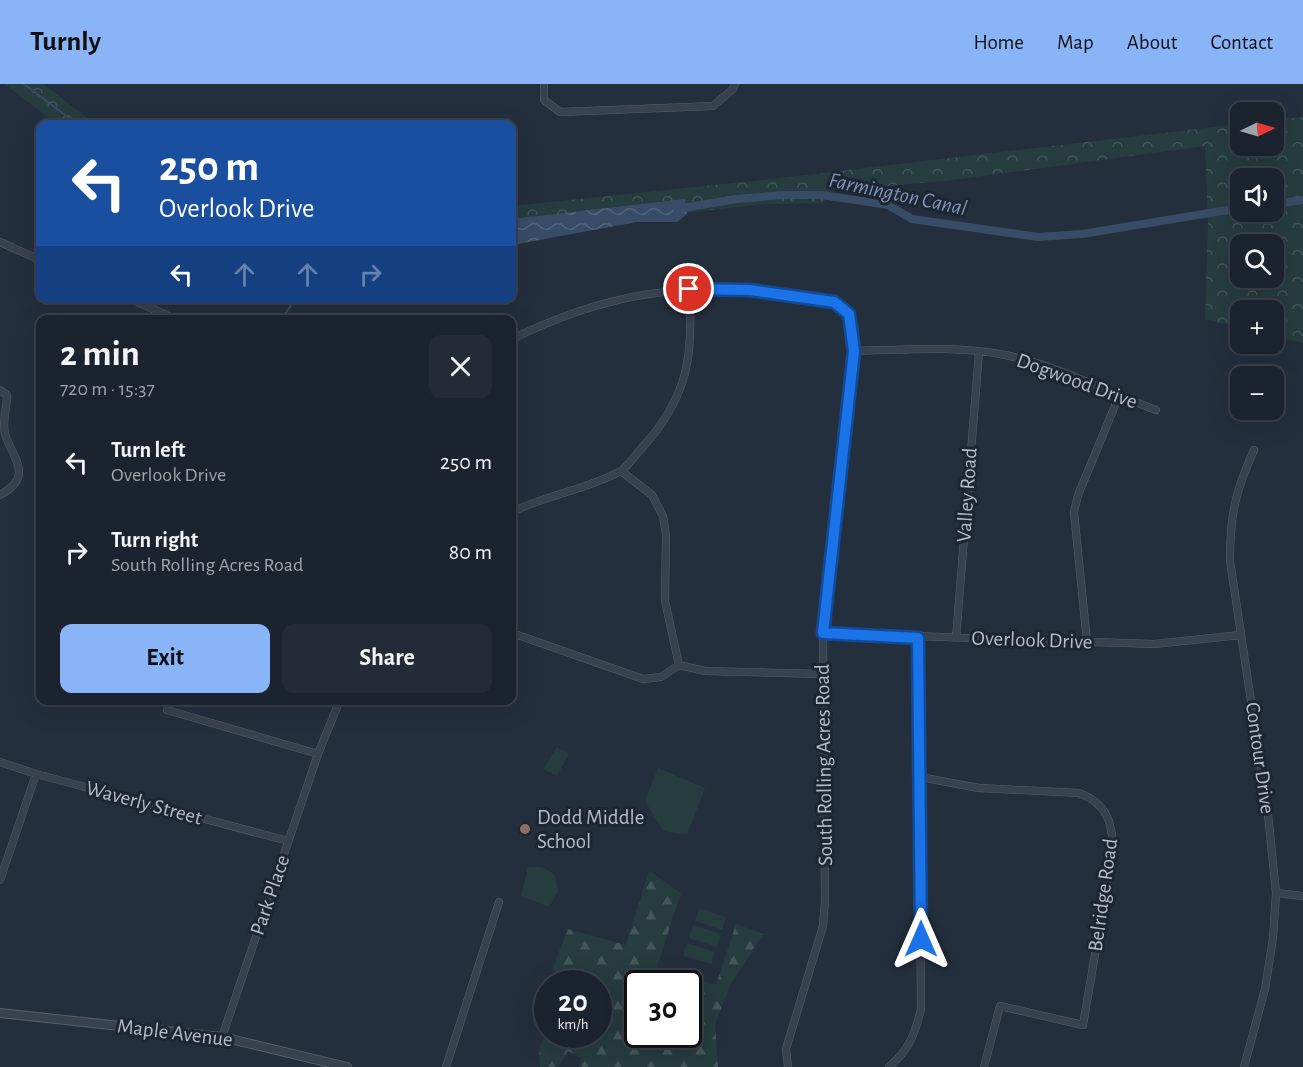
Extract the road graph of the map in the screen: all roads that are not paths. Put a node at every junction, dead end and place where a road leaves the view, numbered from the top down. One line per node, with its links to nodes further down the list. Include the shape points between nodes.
1 (544, 84): 2 (street, via 544,99 560,112 713,106)
2 (735, 84)
3 (0, 242): 4 (street)
4 (36, 258)
5 (689, 289): 8 (street, South Rolling Acres Road, via 590,305); 9 (street, South Rolling Acres Road, via 750,290 834,302 849,314); 15 (street, via 692,336 688,369 656,433)
6 (140, 303): 7 (street)
7 (166, 315)
8 (516, 337)
9 (854, 351): 10 (street, Dogwood Drive); 18 (street, South Rolling Acres Road)
10 (979, 352): 12 (street, Dogwood Drive, via 1047,367); 22 (street, Valley Road)
11 (0, 390): 16 (street, via 7,395 5,434 19,467 9,489)
12 (1119, 396): 13 (street, Dogwood Drive); 23 (street, via 1074,512)
13 (1156, 410)
14 (1254, 450): 20 (street, Contour Drive, via 1239,483 1230,521 1230,561)
15 (621, 471): 17 (street); 24 (street, via 652,495 663,516 665,601)
16 (0, 495)
17 (516, 511)
18 (823, 633): 21 (street, Overlook Drive); 25 (street, South Rolling Acres Road)
19 (516, 634): 24 (street, via 643,679 662,677)
20 (1241, 635): 23 (street, Overlook Drive, via 1154,644); 34 (street, Contour Drive)
21 (918, 638): 22 (street, Overlook Drive); 31 (street)
22 (956, 638): 23 (street, Overlook Drive)
23 (1087, 642)
24 (679, 665): 25 (street, via 705,671)
25 (822, 674): 41 (street, South Rolling Acres Road, via 823,926 786,1049)
26 (338, 705): 28 (street, Park Place)
27 (167, 710): 28 (street)
28 (318, 754): 32 (street, Park Place)
29 (0, 762): 30 (street, Waverly Street)
30 (36, 774): 32 (street, Waverly Street); 33 (street)
31 (920, 777): 42 (street, via 921,1009 915,1035 903,1055); 43 (street, Belridge Road, via 979,788 1079,793 1106,809 1112,827 1113,849 1083,1025 1000,1006)
32 (288, 841): 38 (street, Park Place)
33 (0, 880)
34 (1276, 893): 35 (street); 44 (street, Contour Drive, via 1265,989)
35 (1303, 896)
36 (499, 902): 40 (street)
37 (0, 1013): 38 (street, Maple Avenue)
38 (222, 1037): 39 (street, Maple Avenue)
39 (347, 1067)
40 (446, 1067)
41 (788, 1067)
42 (889, 1067)
43 (984, 1067)
44 (1245, 1067)

